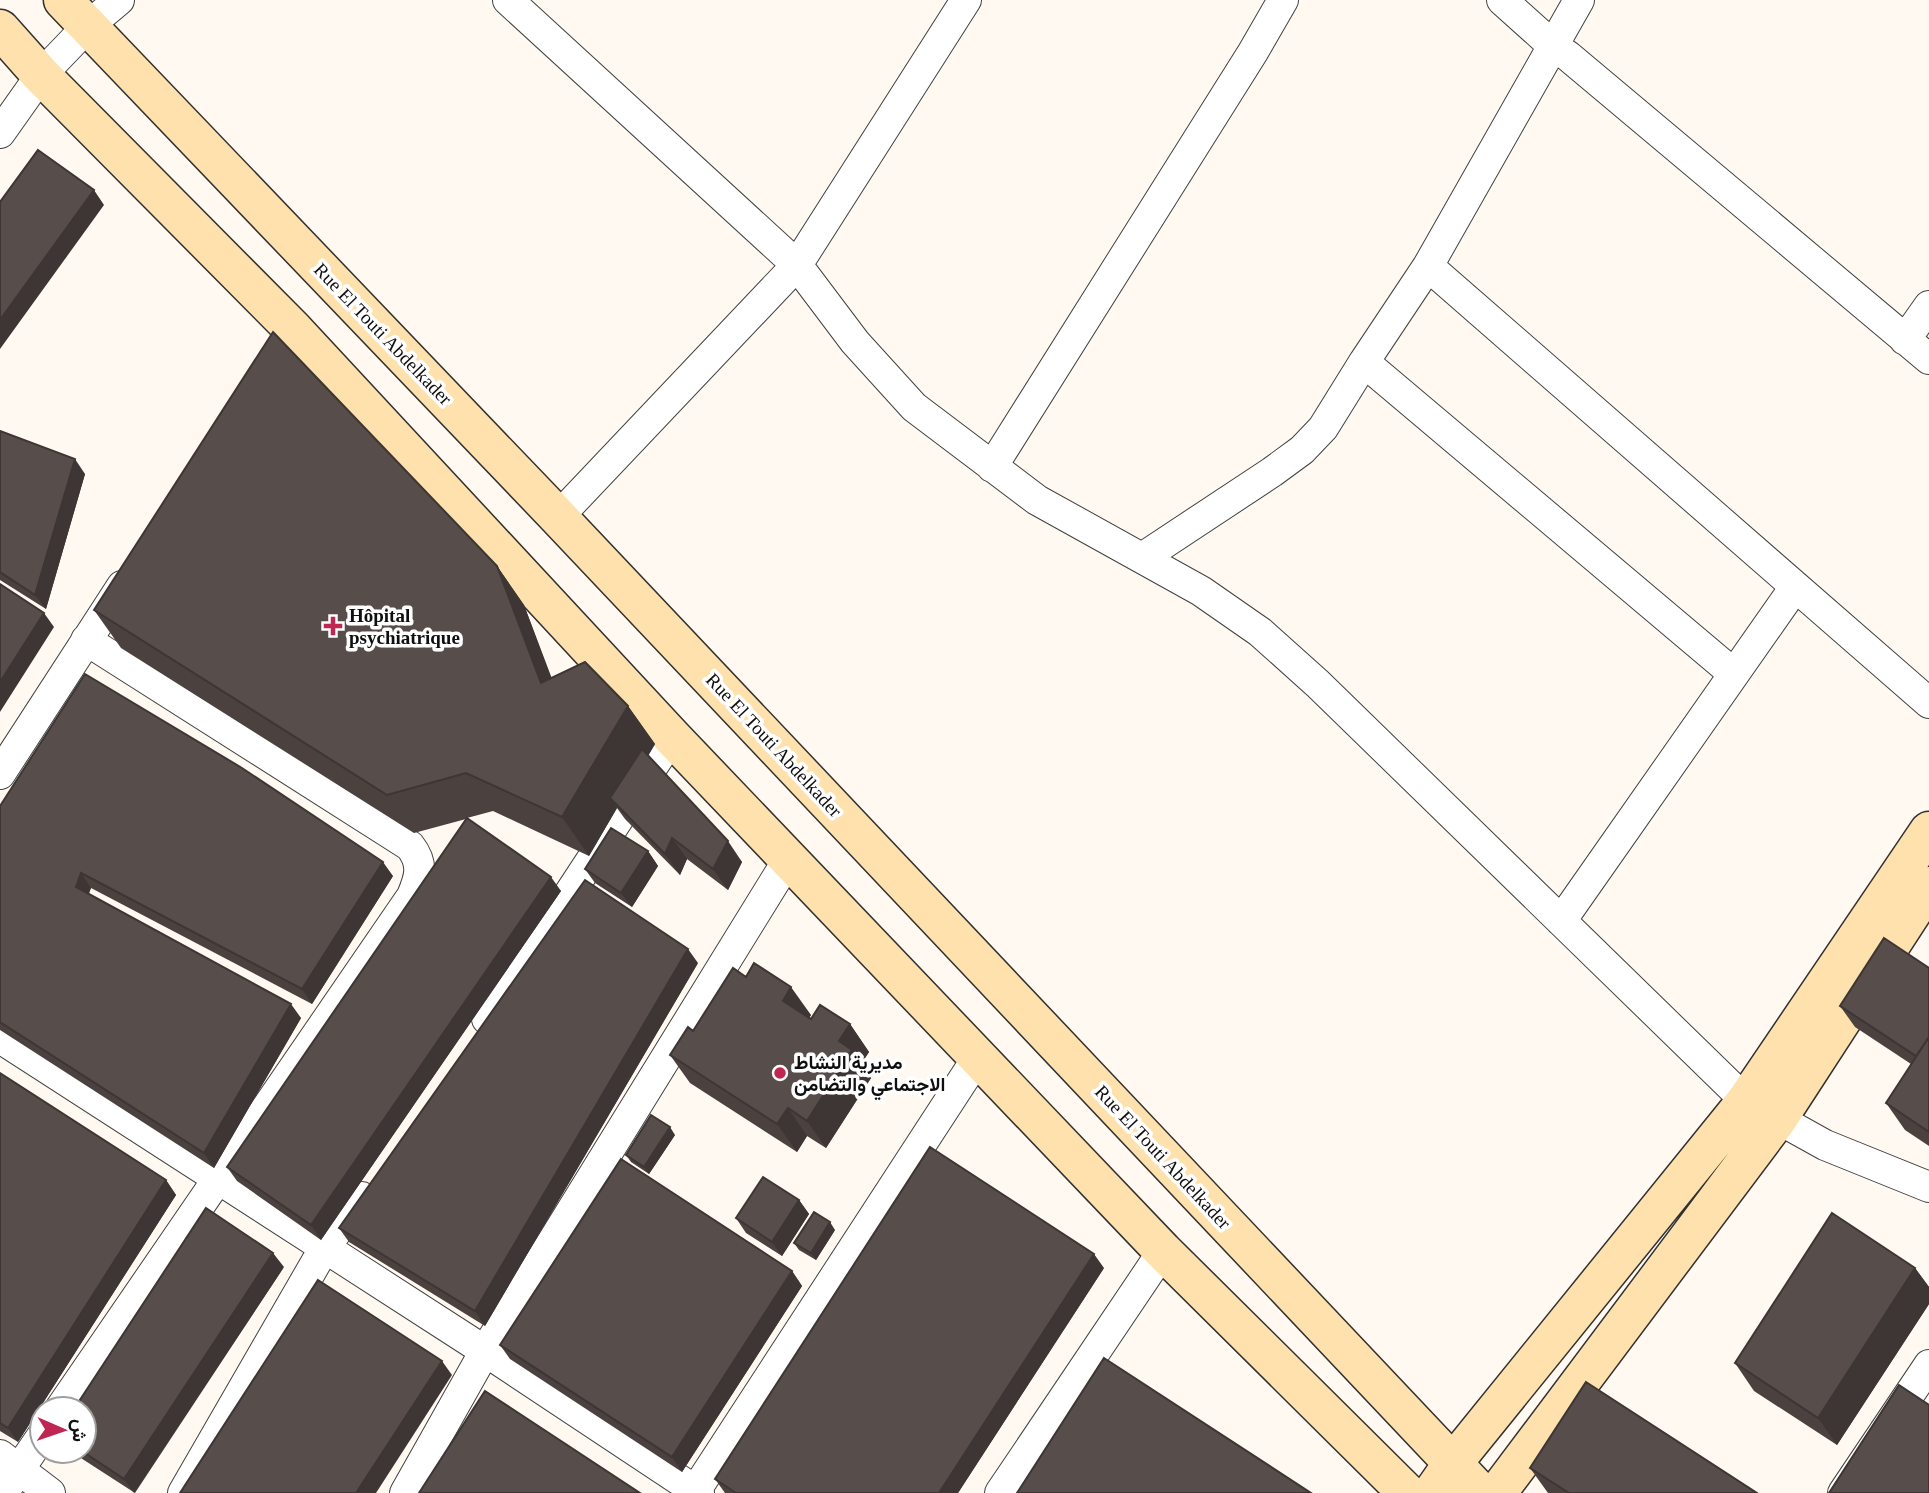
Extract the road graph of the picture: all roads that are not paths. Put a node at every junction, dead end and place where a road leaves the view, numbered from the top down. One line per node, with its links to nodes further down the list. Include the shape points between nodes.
1 (119, 0): 7 (street)
2 (508, 0): 12 (street)
3 (966, 0): 12 (street)
4 (1283, 0): 18 (street)
5 (1502, 0): 9 (street)
6 (1579, 0): 9 (street)
7 (76, 13): 10 (street); 19 (street, Rue El Touti Abdelkader)
8 (0, 29): 10 (street)
9 (1552, 45): 13 (street); 15 (street)
10 (41, 75): 11 (street); 26 (street, via 285,340)
11 (0, 133)
12 (797, 265): 18 (street, via 914,407); 19 (street)
13 (1429, 266): 17 (street); 22 (street)
14 (1929, 306): 15 (street)
15 (1905, 340): 16 (street)
16 (1929, 359)
17 (1364, 362): 20 (street, via 1323,428 1302,450); 24 (street)
18 (992, 467): 20 (street, via 1037,500)
19 (558, 517): 46 (street, Rue El Touti Abdelkader)
20 (1142, 558): 31 (street, via 1201,591 1259,632)
21 (140, 559): 23 (street)
22 (1795, 587): 24 (street); 25 (street)
23 (86, 640): 27 (street); 37 (street, via 410,846 421,864 412,896)
24 (1734, 674): 31 (street)
25 (1929, 703)
26 (672, 737): 29 (street); 33 (street)
27 (0, 774)
28 (1929, 831): 35 (street)
29 (788, 859): 34 (street); 41 (street)
30 (1929, 886): 35 (street)
31 (1561, 921): 35 (street)
32 (0, 1038): 37 (street)
33 (470, 1045)
34 (978, 1057): 40 (street); 47 (street)
35 (1761, 1110): 38 (street, via 1825,1145); 46 (street); 55 (street)
36 (378, 1174): 39 (street)
37 (218, 1178): 39 (street); 43 (street)
38 (1929, 1187)
39 (325, 1247): 41 (street); 50 (street)
40 (1163, 1251): 52 (street); 53 (street)
41 (485, 1351): 47 (street); 51 (street)
42 (1929, 1365): 56 (street)
43 (70, 1395)
44 (28, 1447): 45 (street)
45 (10, 1462): 48 (street); 49 (street)
46 (1442, 1478): 54 (street, Rue El Touti Abdelkader)
47 (696, 1492)
48 (3, 1493)
49 (50, 1493)
50 (183, 1493)
51 (405, 1493)
52 (1000, 1493)
53 (1407, 1493)
54 (1482, 1493)
55 (1497, 1493)
56 (1843, 1493)

